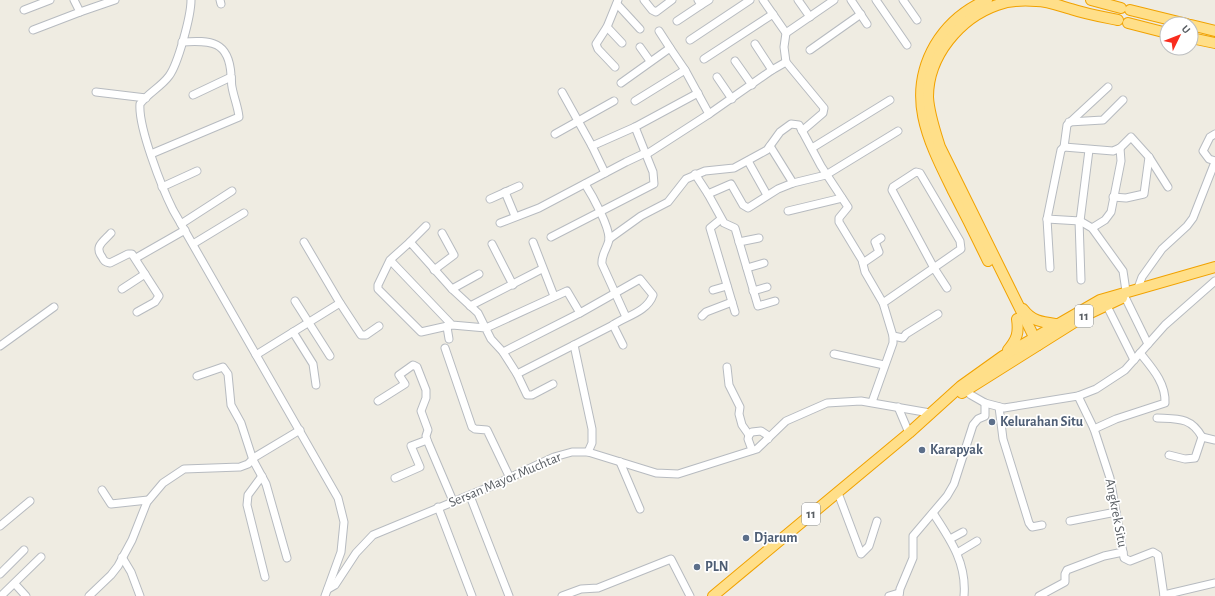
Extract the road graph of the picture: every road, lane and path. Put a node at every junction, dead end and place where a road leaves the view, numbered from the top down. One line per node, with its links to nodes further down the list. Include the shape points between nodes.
1 (50, 0): 19 (street)
2 (74, 0): 20 (street)
3 (114, 0): 20 (street)
4 (191, 0): 38 (street)
5 (644, 0): 6 (street, via 656,12)
6 (672, 0)
7 (709, 0): 18 (street)
8 (750, 0): 36 (street)
9 (763, 0): 21 (street)
10 (798, 0): 23 (street)
11 (851, 0): 22 (street)
12 (876, 0): 42 (street)
13 (903, 0): 25 (street)
14 (987, 0): 166 (highway, via 961,16 938,40 924,70 921,101 923,120 932,149)
15 (1091, 0): 24 (highway)
16 (829, 1): 23 (street)
17 (618, 2): 29 (street); 30 (street)
18 (699, 2): 26 (street)
19 (24, 10)
20 (80, 12): 31 (street)
21 (773, 14): 35 (street); 46 (street)
22 (861, 14): 27 (street); 45 (street)
23 (810, 17): 35 (street)
24 (1159, 17)
25 (917, 20)
26 (677, 21)
27 (867, 24)
28 (1199, 27): 34 (highway)
29 (607, 28): 39 (street); 50 (street, via 596,44)
30 (640, 29)
31 (33, 30)
32 (659, 31): 44 (street)
33 (1159, 31): 142 (highway, via 1038,1 998,4 968,20 945,44 937,59 928,96 932,119 940,147)
34 (1215, 31)
35 (786, 34): 49 (street)
36 (690, 40)
37 (1199, 40): 40 (highway)
38 (182, 42): 53 (street, via 210,42 222,47); 62 (street, via 169,76)
39 (622, 43)
40 (1215, 43)
41 (755, 44): 52 (street)
42 (907, 45)
43 (640, 47): 47 (street)
44 (670, 48): 47 (street); 51 (street)
45 (810, 50)
46 (704, 59)
47 (650, 61): 55 (street)
48 (735, 61): 56 (street)
49 (786, 62): 52 (street); 72 (street, via 824,108 823,113)
50 (615, 67)
51 (685, 70): 60 (street); 66 (street)
52 (772, 70): 56 (street)
53 (231, 77): 61 (street); 82 (street, via 239,118)
54 (717, 77): 63 (street)
55 (621, 83)
56 (752, 85): 63 (street)
57 (1108, 87): 70 (street)
58 (96, 92): 62 (street)
59 (562, 92): 69 (street)
60 (698, 93): 68 (street); 71 (street)
61 (193, 95)
62 (146, 98): 82 (street, via 139,106)
63 (732, 99): 68 (street)
64 (890, 100): 78 (street)
65 (1123, 100): 70 (street, via 1103,120)
66 (635, 101)
67 (614, 102): 69 (street)
68 (709, 114): 83 (street)
69 (577, 121): 74 (street); 76 (street)
70 (1069, 122): 79 (street)
71 (635, 127): 76 (street); 83 (street)
72 (802, 131): 77 (street, via 799,125 791,124 780,132); 78 (street)
73 (898, 131): 90 (street)
74 (555, 134)
75 (1215, 134): 86 (street, via 1210,137 1203,151)
76 (592, 146): 88 (street)
77 (770, 146): 85 (street); 91 (street)
78 (812, 148): 90 (street)
79 (1064, 148): 81 (street); 108 (street, via 1061,150)
80 (1120, 148): 81 (street, via 1113,151); 84 (street, via 1133,135); 100 (street, via 1121,161)
81 (1089, 150): 109 (street)
82 (151, 154): 93 (street)
83 (647, 154): 88 (street); 103 (street, via 654,184)
84 (1149, 156): 95 (street); 100 (street, via 1144,194 1126,198)
85 (748, 161): 89 (street, via 734,168); 99 (street)
86 (1215, 162): 150 (street, via 1193,218 1162,249)
87 (197, 171): 93 (street)
88 (605, 173): 92 (street)
89 (695, 174): 98 (street); 119 (street, via 681,183 668,202 641,216)
90 (826, 175): 91 (street); 101 (street)
91 (793, 183): 99 (street)
92 (585, 184): 103 (street); 106 (street, via 539,208)
93 (162, 186): 112 (street)
94 (519, 186): 97 (street)
95 (1168, 187)
96 (232, 191): 112 (street)
97 (505, 192): 102 (street); 106 (street)
98 (708, 194): 99 (street, via 731,184 743,205 748,208); 107 (street)
99 (768, 195)
100 (1113, 197): 113 (street, via 1108,217)
101 (842, 198): 104 (street); 129 (street, via 848,208 839,218 839,222)
102 (490, 199)
103 (600, 210): 116 (street); 119 (street)
104 (788, 211)
105 (244, 213): 124 (street)
106 (515, 216): 110 (street)
107 (721, 218): 123 (street, via 724,224 735,228); 141 (street, via 710,228)
108 (1047, 220): 109 (street); 133 (street)
109 (1080, 220): 113 (street); 138 (street)
110 (500, 223)
111 (426, 226): 121 (street)
112 (183, 227): 124 (street); 126 (street)
113 (1092, 228): 150 (street, via 1123,272)
114 (111, 233): 126 (street, via 98,248 104,261 113,262 129,253)
115 (442, 233): 135 (street, via 454,255)
116 (551, 237)
117 (759, 238): 123 (street)
118 (881, 238): 129 (street, via 875,242 879,251)
119 (609, 239): 149 (street, via 602,260)
120 (304, 242): 155 (street)
121 (410, 242): 127 (street); 135 (street)
122 (533, 242): 134 (street)
123 (739, 242): 131 (street)
124 (193, 244): 183 (street)
125 (492, 244): 140 (street)
126 (136, 258): 136 (street)
127 (390, 260): 172 (street); 172 (street, via 378,285 379,291 421,332)
128 (764, 263): 131 (street)
129 (863, 263): 156 (street, via 865,272)
130 (1215, 267): 150 (highway, 11)
131 (747, 268): 148 (street)
132 (934, 268): 132 (street, via 960,252 961,245 920,173 916,172 892,190); 144 (street); 156 (street)
133 (1050, 268)
134 (542, 269): 140 (street); 151 (street)
135 (434, 270): 146 (street)
136 (145, 274): 145 (street); 160 (street, via 159,297)
137 (479, 274): 146 (street)
138 (1082, 280)
139 (1215, 281): 176 (street, via 1165,325)
140 (514, 285): 157 (street)
141 (727, 286): 147 (street); 154 (street)
142 (1008, 286): 168 (highway, via 1028,316 1038,322); 175 (highway)
143 (767, 287): 148 (street)
144 (947, 288)
145 (122, 289)
146 (452, 289): 157 (street)
147 (713, 290)
148 (753, 291): 153 (street, via 758,306)
149 (614, 293): 162 (street); 165 (street); 165 (street, via 640,279 651,292 652,298 641,311)
150 (1129, 293): 158 (highway, 11); 168 (highway, 11, via 1100,300); 176 (street)
151 (554, 296): 162 (street, via 569,292); 171 (street)
152 (295, 301): 167 (street)
153 (775, 301)
154 (732, 302): 161 (street); 164 (street)
155 (340, 303): 167 (street); 170 (street, via 362,334 366,336)
156 (883, 303): 174 (street)
157 (470, 306): 171 (street, via 480,315)
158 (1107, 306): 175 (highway, 11); 187 (street)
159 (54, 307): 179 (street)
160 (137, 312)
161 (735, 312)
162 (580, 313): 181 (street)
163 (938, 314): 174 (street, via 903,338)
164 (702, 316)
165 (626, 317): 169 (street)
166 (1017, 318): 175 (highway); 186 (highway, via 1019,333)
167 (308, 321): 173 (street); 185 (street)
168 (1056, 324): 175 (highway, 11)
169 (613, 325): 177 (street); 178 (street)
170 (379, 326)
171 (486, 328): 172 (street); 181 (street, via 495,346)
172 (450, 331)
173 (293, 332): 183 (street); 193 (street, via 313,364)
174 (893, 336): 188 (street, via 893,344)
175 (1034, 342): 186 (highway, 11); 194 (highway, 11)
176 (1148, 344): 182 (street)
177 (574, 345): 190 (street); 212 (street, via 592,429 592,443)
178 (623, 345)
179 (0, 346)
180 (445, 348): 218 (street, via 472,426 475,429 487,430)
181 (503, 352): 190 (street)
182 (1140, 353): 187 (street); 203 (street, via 1154,369 1164,387 1165,403)
183 (256, 354): 204 (street)
184 (834, 354): 188 (street)
185 (330, 356)
186 (1002, 356): 194 (highway, 11)
187 (1134, 360): 195 (street, via 1109,381)
188 (884, 365): 197 (street)
189 (727, 367): 206 (street, via 729,385 740,407 742,425)
190 (517, 374): 192 (street, via 527,395)
191 (197, 376): 214 (street, via 217,368 226,369 231,405 241,423)
192 (554, 384)
193 (316, 385)
194 (964, 388): 198 (street); 201 (highway, 11)
195 (1078, 396): 200 (street); 203 (street, Angkrek Situ)
196 (378, 401): 209 (street, via 405,384 399,375 413,365 417,366 426,390 421,412 428,428)
197 (872, 402): 199 (street, Sersan Mayor Muchtar); 208 (street, Sersan Mayor Muchtar, via 827,403 786,421)
198 (985, 403): 200 (street); 228 (street, via 985,416 973,425 954,484)
199 (898, 407): 201 (street, Sersan Mayor Muchtar); 205 (street)
200 (999, 407): 231 (street, via 1003,439 1029,523 1032,527)
201 (930, 413): 205 (highway, 11)
202 (1157, 418): 207 (street, via 1188,422 1194,425)
203 (1094, 429): 227 (street, Angkrek Situ, via 1110,478)
204 (300, 430): 214 (street); 246 (street, via 338,498 344,522 341,552)
205 (909, 433): 220 (highway, 11)
206 (749, 435): 208 (street, via 761,431); 211 (street)
207 (1202, 437): 210 (street); 213 (street, via 1195,458 1185,459)
208 (768, 439): 211 (street, Sersan Mayor Muchtar, via 757,449)
209 (427, 440): 217 (street, via 411,446 420,467); 224 (street)
210 (1215, 440)
211 (752, 450): 215 (street, Sersan Mayor Muchtar, via 678,474 666,475)
212 (588, 452): 215 (street, Sersan Mayor Muchtar); 218 (street, Sersan Mayor Muchtar, via 572,452 554,457)
213 (1169, 455)
214 (253, 460): 216 (street); 222 (street, via 240,468 184,469 163,483)
215 (620, 462): 226 (street)
216 (262, 476): 241 (street); 243 (street, via 248,495 247,505)
217 (395, 478)
218 (510, 478): 221 (street, Sersan Mayor Muchtar)
219 (102, 490): 222 (street, via 111,504)
220 (838, 493): 229 (street, via 861,554 869,546); 248 (highway, 11)
221 (470, 496): 224 (street, Sersan Mayor Muchtar); 254 (street)
222 (148, 500): 240 (street, via 132,540)
223 (30, 501): 232 (street)
224 (453, 501): 225 (street, Sersan Mayor Muchtar)
225 (438, 508): 246 (street, Sersan Mayor Muchtar, via 373,535 356,553); 253 (street)
226 (640, 509)
227 (1116, 512): 230 (street); 237 (street, Angkrek Situ)
228 (933, 513): 234 (street); 247 (street, via 913,536 913,558)
229 (877, 521)
230 (1070, 521)
231 (1042, 525)
232 (0, 526)
233 (963, 532): 234 (street)
234 (950, 538): 238 (street)
235 (977, 541): 238 (street)
236 (24, 550): 242 (street)
237 (1123, 552): 259 (street, via 1104,556 1067,570 1065,582); 260 (street, Angkrek Situ, via 1128,561 1152,552 1158,555)
238 (957, 553): 258 (street, via 965,582)
239 (41, 557): 245 (street)
240 (122, 557): 251 (street, via 112,575); 252 (street)
241 (287, 558)
242 (0, 574)
243 (265, 577)
244 (1215, 583): 260 (street)
245 (15, 584): 249 (street); 250 (street)
246 (327, 593)
247 (899, 594): 257 (street)
248 (716, 595)
249 (1, 596)
250 (26, 596)
251 (89, 596)
252 (140, 596)
253 (472, 596)
254 (509, 596)
255 (562, 596): 256 (street, via 581,589 598,588 671,559)
256 (690, 596)
257 (888, 596)
258 (964, 596)
259 (1039, 596)
260 (1164, 596)

